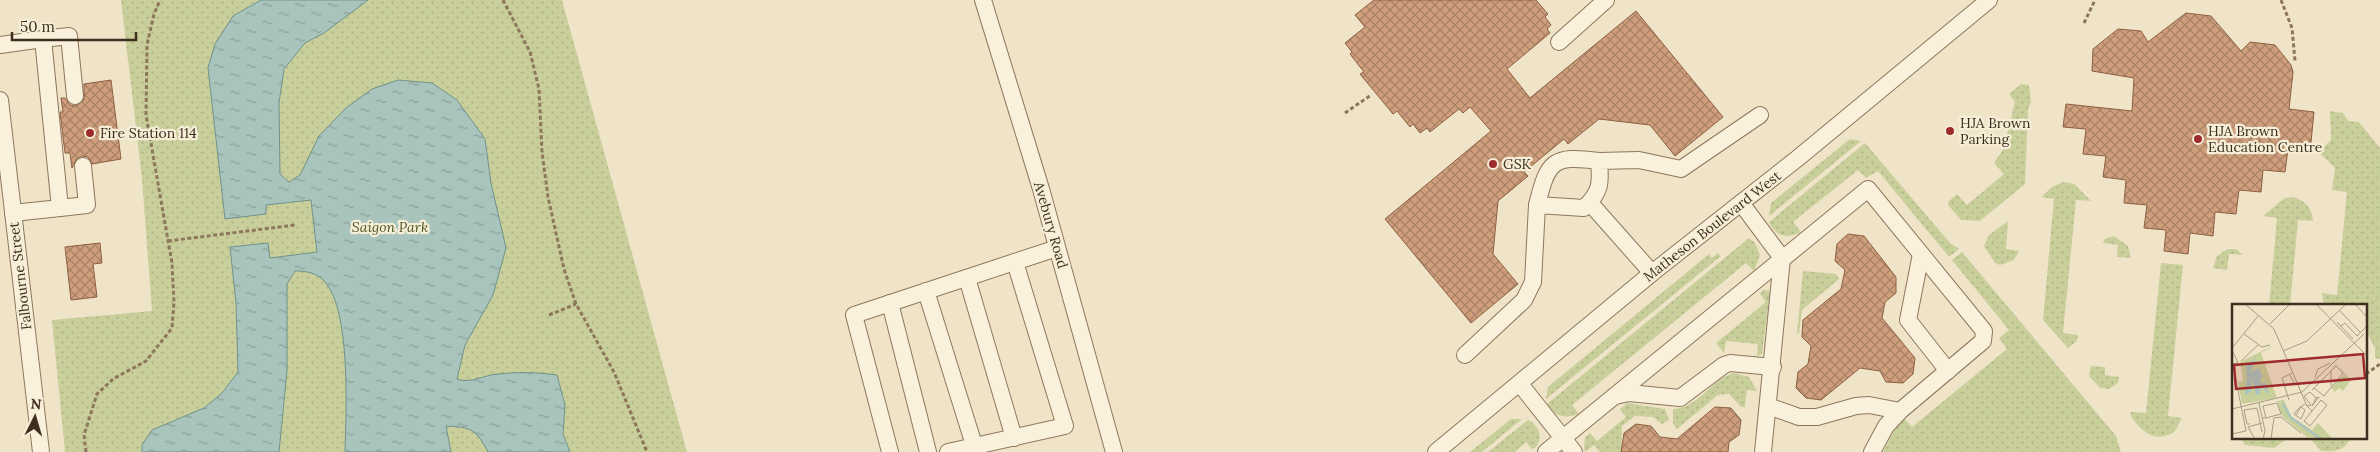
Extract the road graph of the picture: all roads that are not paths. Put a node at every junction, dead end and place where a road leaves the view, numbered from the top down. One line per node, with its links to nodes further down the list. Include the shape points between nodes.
1 (983, 0): 17 (street, Avebury Road)
2 (1606, 0): 5 (street)
3 (1989, 0): 13 (street, Matheson Boulevard West)
4 (43, 39): 6 (street); 7 (street, via 69,36); 15 (street)
5 (1558, 42)
6 (0, 45)
7 (75, 96)
8 (0, 100): 16 (street, Falbourne Street)
9 (1760, 115): 10 (street, via 1681,169 1638,160)
10 (1599, 161): 12 (street, via 1601,181); 14 (street, via 1573,157 1556,162 1544,176)
11 (83, 166): 15 (street, via 87,204)
12 (1590, 203): 14 (street, via 1584,208); 21 (street)
13 (1741, 203): 19 (street); 21 (street, Matheson Boulevard West)
14 (1537, 205): 25 (street, via 1533,282 1524,300)
15 (60, 208): 16 (street)
16 (13, 214): 35 (street, Falbourne Street)
17 (1057, 248): 20 (street); 39 (street, Avebury Road)
18 (1921, 254): 19 (street, via 1868,189); 27 (street, via 1908,320); 27 (street, via 1984,331 1983,341)
19 (1782, 258): 26 (street); 29 (street)
20 (1015, 262): 22 (street); 32 (street, via 1065,426)
21 (1652, 273): 28 (street, Matheson Boulevard West)
22 (967, 278): 23 (street); 32 (street)
23 (926, 291): 24 (street); 34 (street)
24 (890, 303): 36 (street, via 854,315); 37 (street)
25 (1465, 355)
26 (1772, 367): 29 (street, via 1724,365 1680,398 1629,393); 30 (street)
27 (1948, 371): 31 (street)
28 (1520, 384): 33 (street); 40 (street, Matheson Boulevard West)
29 (1615, 396): 33 (street)
30 (1768, 406): 31 (street, via 1798,417 1817,417 1869,405); 43 (street)
31 (1900, 411): 44 (street, via 1886,426)
32 (1014, 438): 34 (street)
33 (1563, 438): 41 (street); 42 (street)
34 (974, 445): 38 (street)
35 (41, 452)
36 (890, 452)
37 (928, 452)
38 (948, 452)
39 (1114, 452)
40 (1436, 452)
41 (1546, 452)
42 (1574, 452)
43 (1763, 452)
44 (1872, 452)

